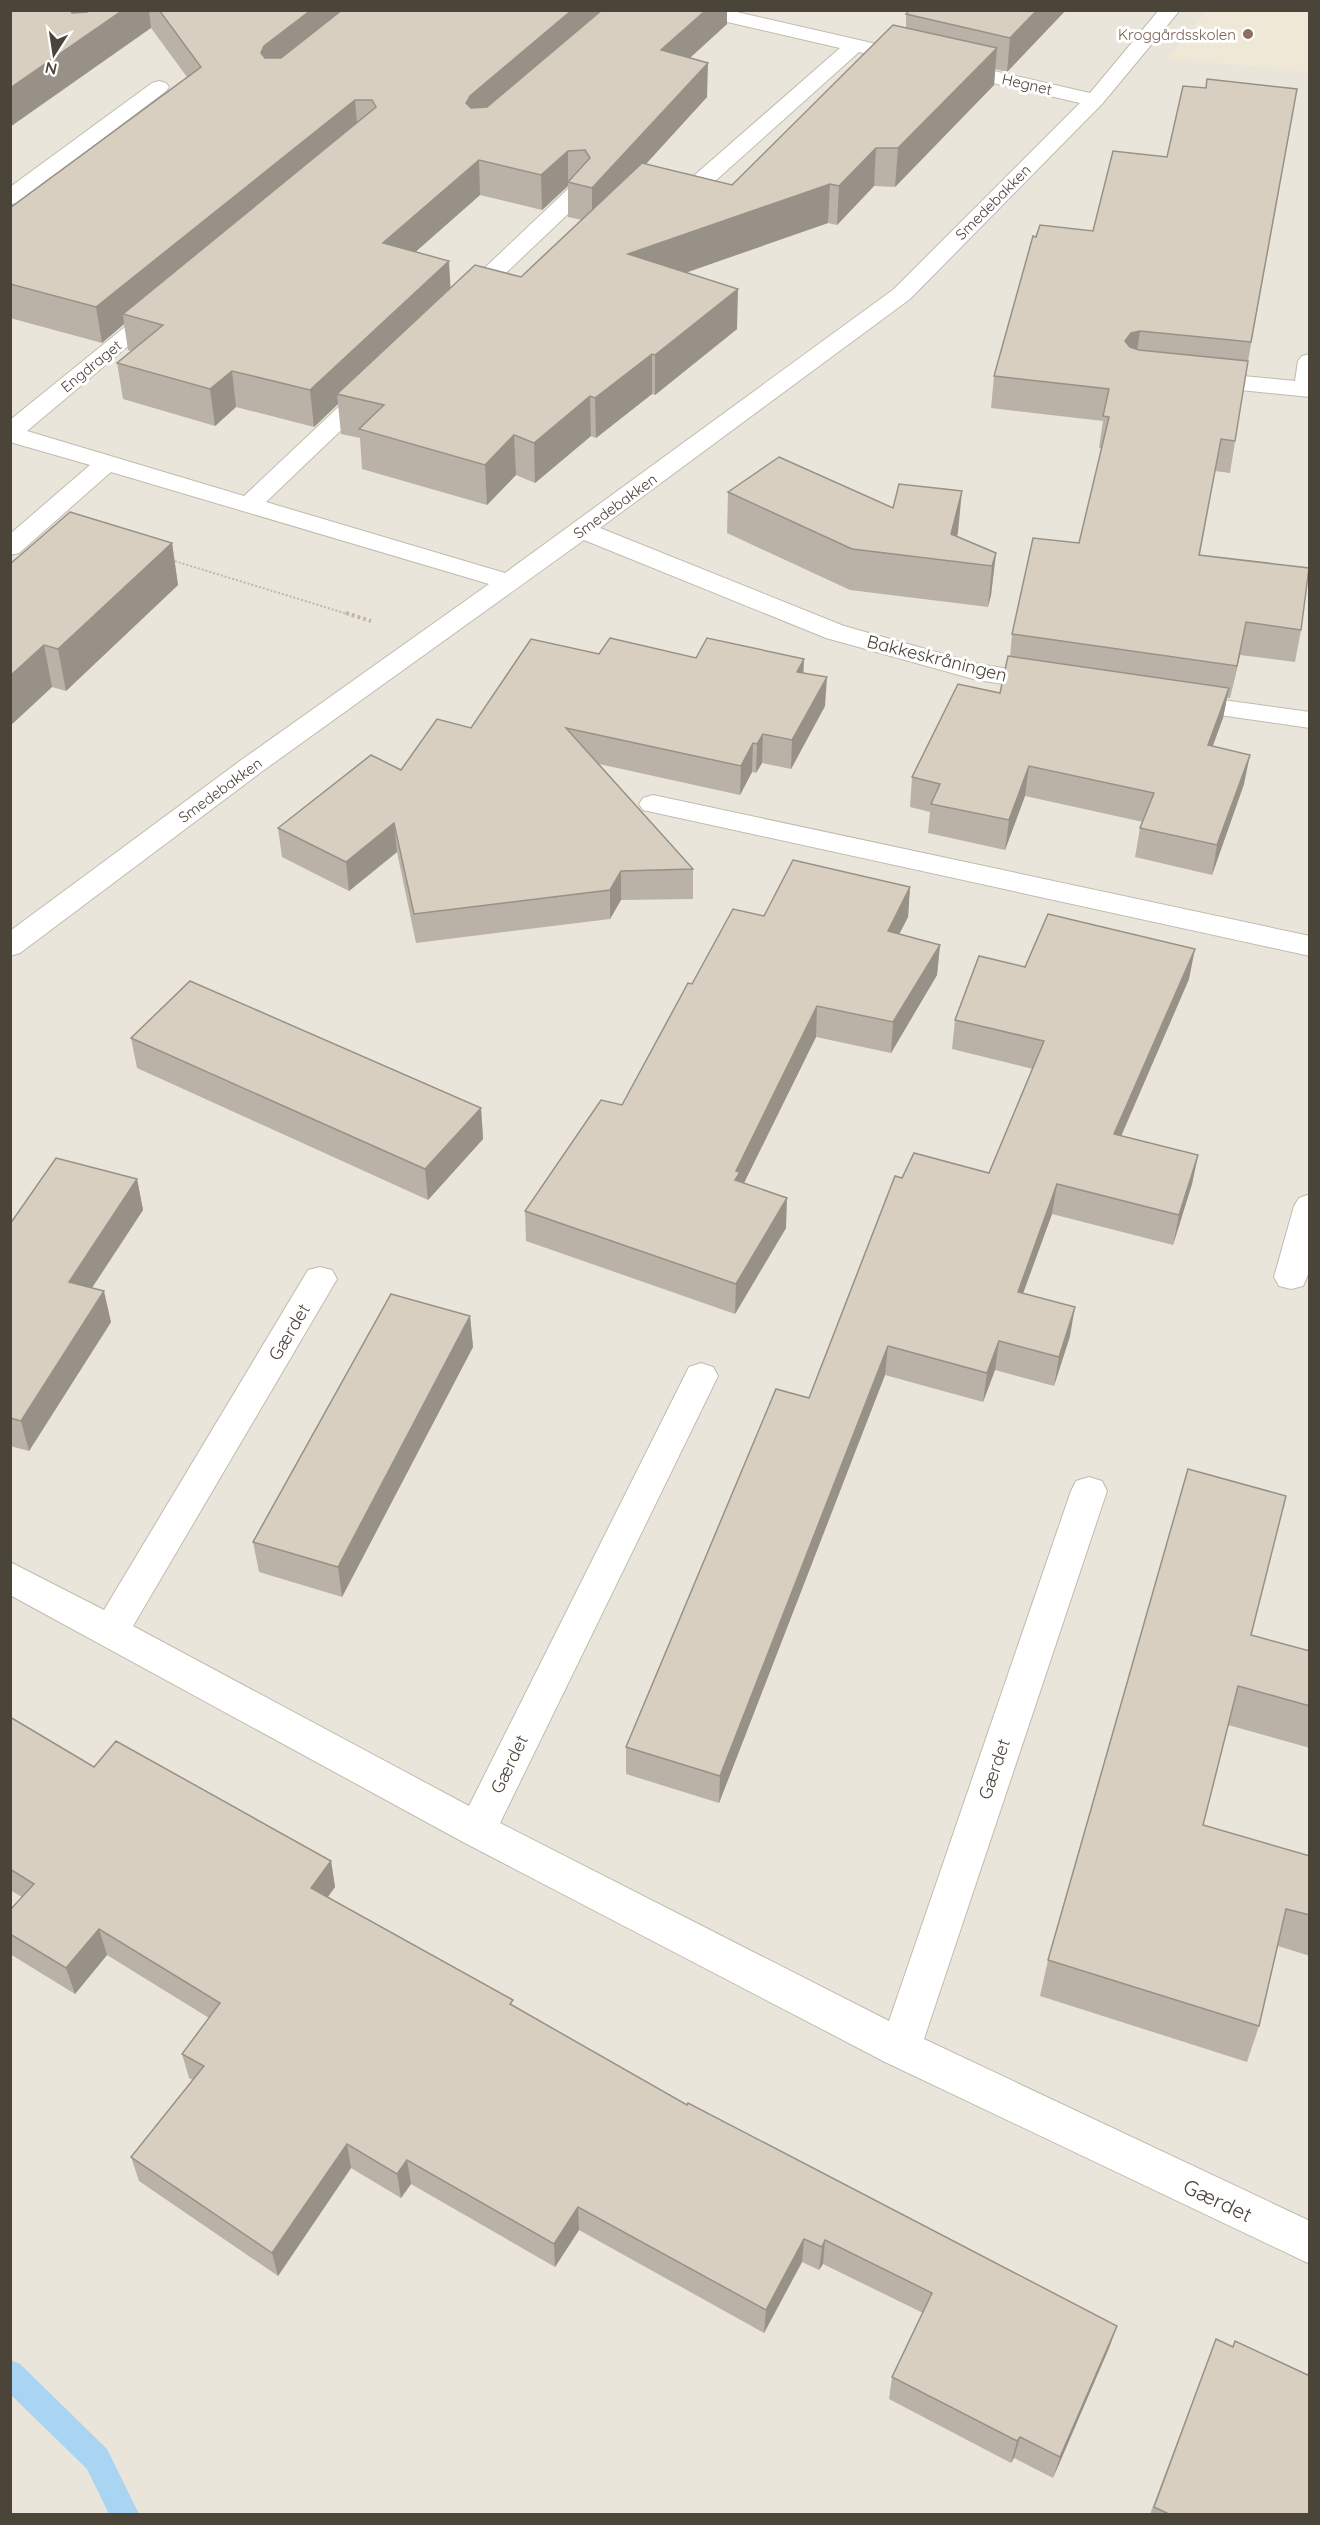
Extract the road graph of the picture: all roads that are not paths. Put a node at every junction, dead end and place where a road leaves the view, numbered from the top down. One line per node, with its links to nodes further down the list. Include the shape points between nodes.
1 (700, 10): 4 (street, Hegnet)
2 (804, 10): 4 (street)
3 (1170, 10): 7 (street, Smedebakken)
4 (784, 29): 5 (street, Hegnet)
5 (855, 45): 7 (street, Hegnet); 8 (street)
6 (159, 87): 10 (street)
7 (1095, 100): 20 (street, Smedebakken, via 902,294)
8 (697, 185)
9 (578, 192): 12 (street)
10 (10, 198)
11 (175, 297): 17 (street, Engdraget)
12 (448, 315)
13 (1310, 361): 16 (street)
14 (388, 373): 19 (street)
15 (1180, 376): 16 (street)
16 (1308, 390)
17 (10, 433): 18 (street, Engdraget)
18 (107, 463): 19 (street, Engdraget); 21 (street)
19 (249, 505): 22 (street, Engdraget)
20 (582, 530): 22 (street, Smedebakken); 23 (street, Bakkeskråningen, via 835,632 977,672)
21 (10, 548)
22 (508, 582): 27 (street, Smedebakken)
23 (1069, 686)
24 (1160, 699): 25 (street)
25 (1310, 720)
26 (653, 804): 28 (street)
27 (10, 946)
28 (1310, 946)
29 (1310, 1206): 30 (street)
30 (1291, 1277)
31 (320, 1279): 35 (street, Gærdet)
32 (701, 1376): 36 (street, Gærdet)
33 (1089, 1491): 37 (street, Gærdet)
34 (10, 1577): 35 (street, Gærdet)
35 (110, 1632): 36 (street, Gærdet)
36 (477, 1830): 37 (street, Gærdet)
37 (900, 2048): 38 (street, Gærdet)
38 (1310, 2243)

